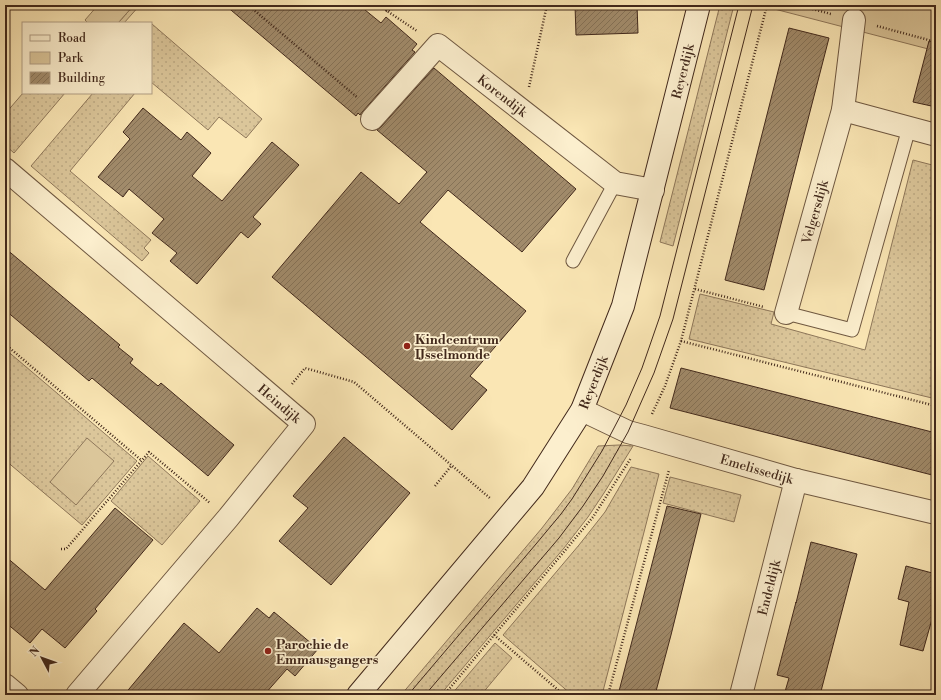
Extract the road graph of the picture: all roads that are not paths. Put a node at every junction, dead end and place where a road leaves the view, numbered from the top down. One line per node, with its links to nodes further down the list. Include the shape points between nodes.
1 (699, 5): 9 (street, Reyerdijk)
2 (854, 20): 3 (street, Velgersdijk)
3 (843, 110): 5 (street); 11 (street, Velgersdijk)
4 (375, 117): 8 (street, Korendijk, via 438,45)
5 (909, 128): 6 (street); 11 (lane, via 852,330)
6 (936, 135)
7 (5, 169): 17 (street, Heindijk, via 304,424 228,518)
8 (615, 183): 9 (street, Korendijk); 10 (lane)
9 (653, 190): 12 (street, Reyerdijk, via 623,306)
10 (573, 261)
11 (786, 313)
12 (582, 410): 13 (street, Emelissedijk, via 628,432); 18 (street, Reyerdijk, via 533,487)
13 (796, 480): 14 (street, Emelissedijk); 19 (street, Endeldijk)
14 (936, 513)
15 (5, 685): 16 (street)
16 (17, 695)
17 (77, 695)
18 (358, 695)
19 (741, 695)

